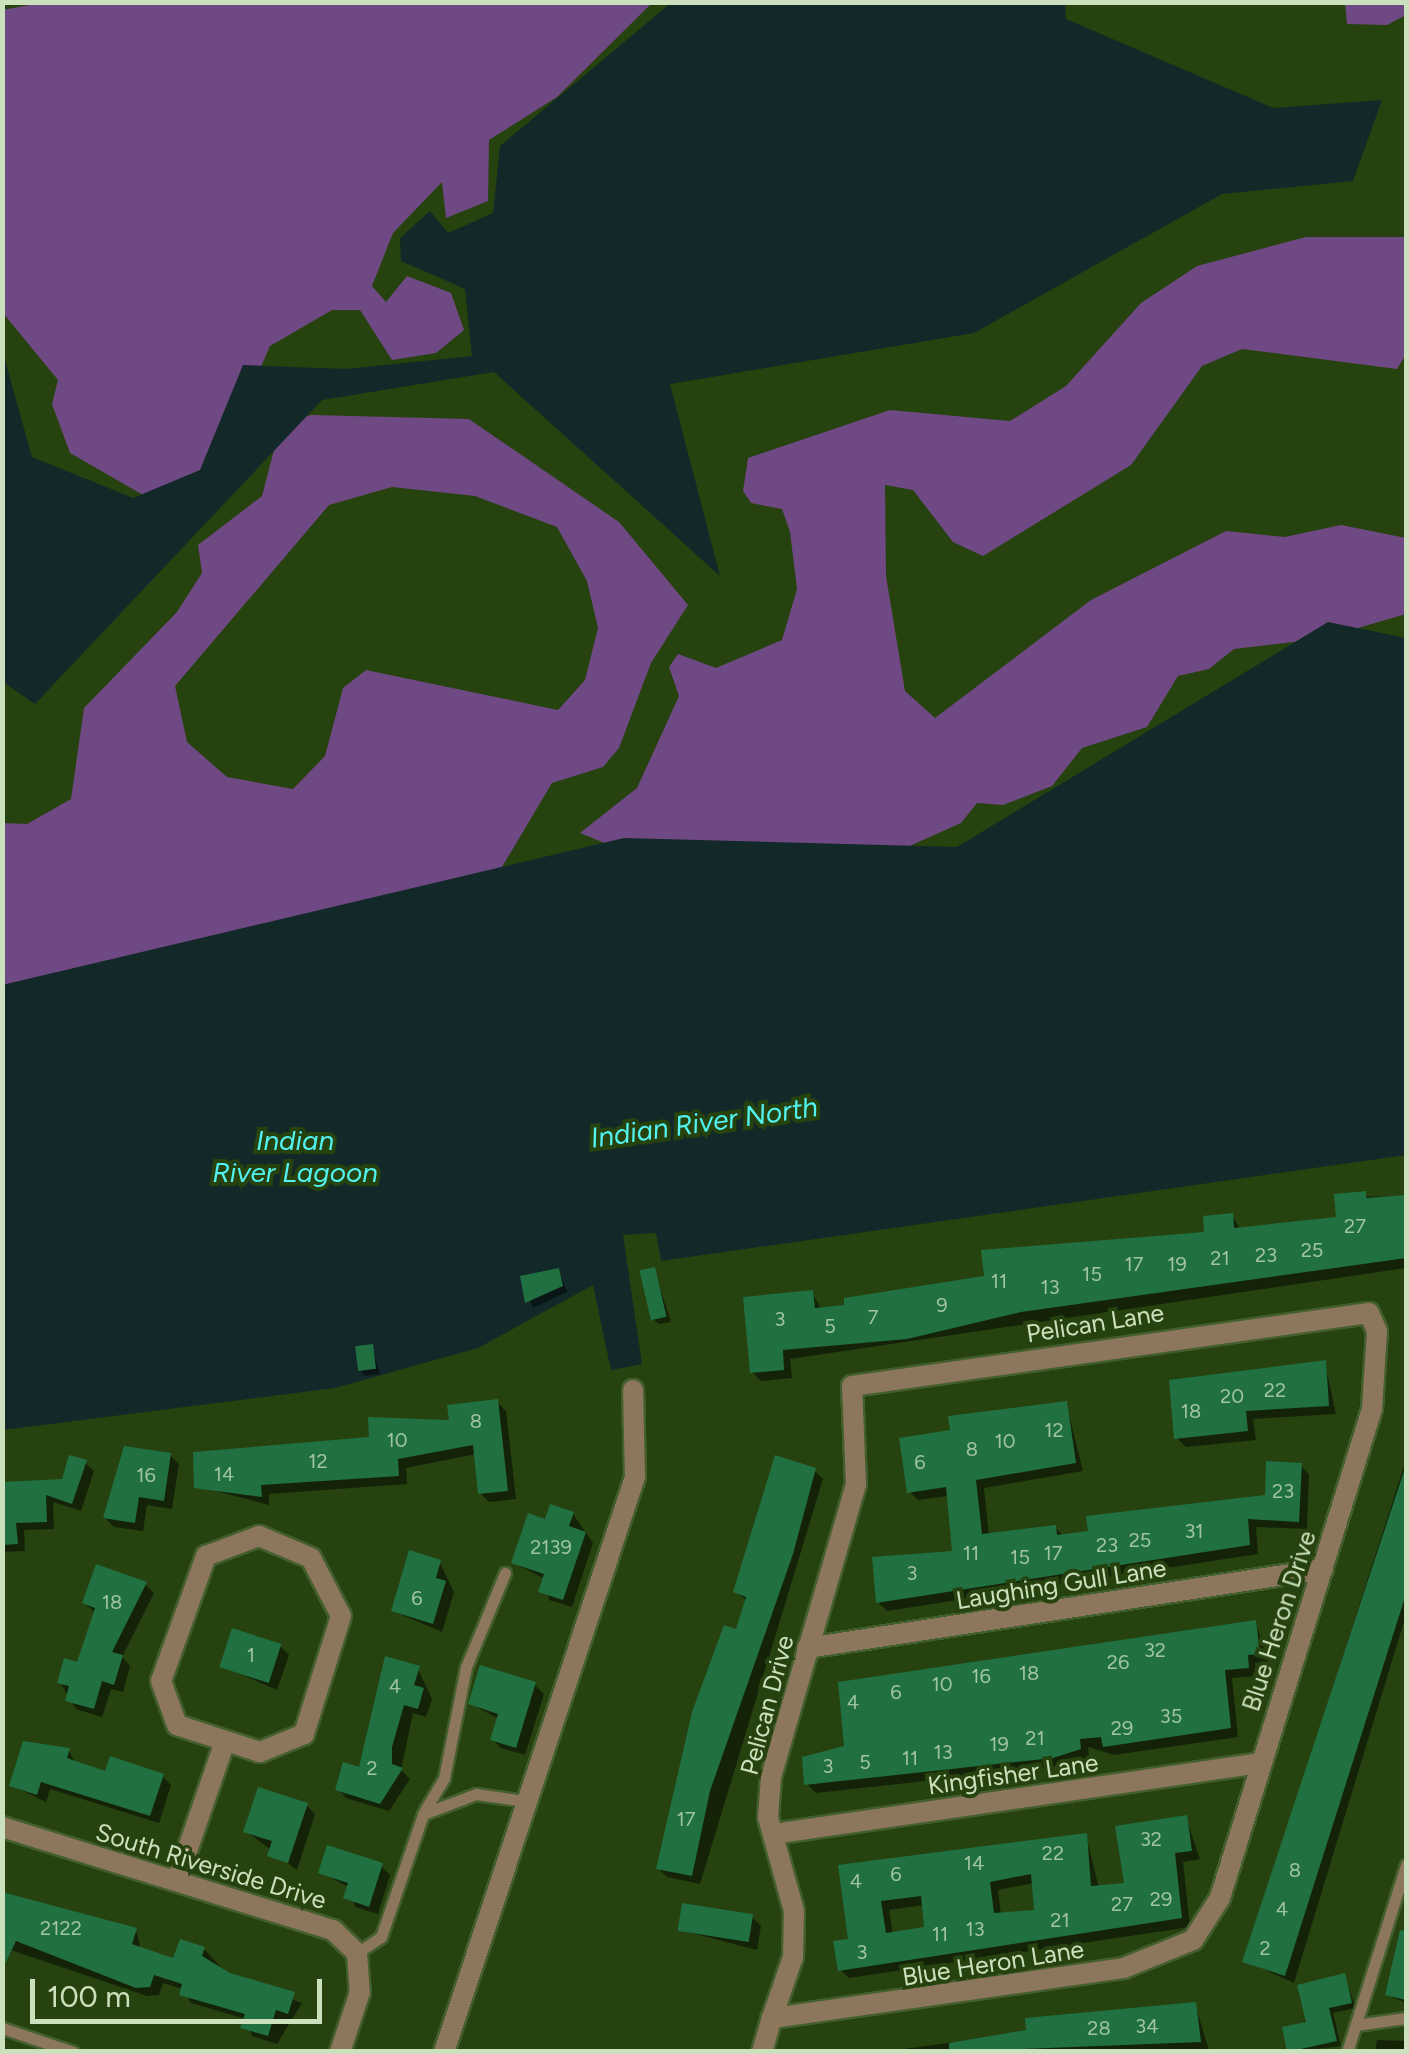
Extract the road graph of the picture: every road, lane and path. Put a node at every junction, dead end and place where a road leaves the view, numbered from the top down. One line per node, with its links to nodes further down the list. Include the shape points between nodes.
1 (1377, 1331): 3 (street, Pelican Lane, via 1369,1313 1346,1310 852,1386); 4 (street, Blue Heron Drive, via 1372,1409)
2 (632, 1390): 9 (street, via 635,1478)
3 (858, 1430): 6 (street, Pelican Drive, via 856,1484)
4 (1323, 1570): 6 (street, Laughing Gull Lane); 8 (street, Blue Heron Drive)
5 (505, 1573): 10 (lane, via 466,1667 444,1778)
6 (807, 1648): 12 (street, Pelican Drive, via 771,1777)
7 (225, 1740): 7 (street, via 278,1751 304,1734 338,1638 329,1578 311,1558 259,1536 206,1556 161,1681 176,1725); 14 (street)
8 (1260, 1763): 12 (street, Kingfisher Lane); 15 (street, Blue Heron Drive)
9 (525, 1801): 10 (lane, via 464,1795); 25 (street)
10 (422, 1814): 16 (lane, via 381,1937)
11 (2, 1827): 14 (street, South Riverside Drive)
12 (774, 1834): 17 (street, Pelican Drive, via 794,1911 793,1957)
13 (1406, 1864): 19 (lane)
14 (176, 1880): 16 (street, South Riverside Drive, via 333,1930)
15 (1208, 1922): 17 (street, Blue Heron Lane, via 1150,1962)
16 (357, 1954): 24 (street, via 360,1992)
17 (772, 2018): 26 (street, Pelican Drive)
18 (1406, 2018): 19 (lane)
19 (1356, 2025): 27 (lane)
20 (2, 2028): 21 (lane)
21 (32, 2038): 22 (lane); 23 (lane)
22 (28, 2052)
23 (73, 2052)
24 (340, 2052)
25 (444, 2052)
26 (762, 2052)
27 (1348, 2052)

